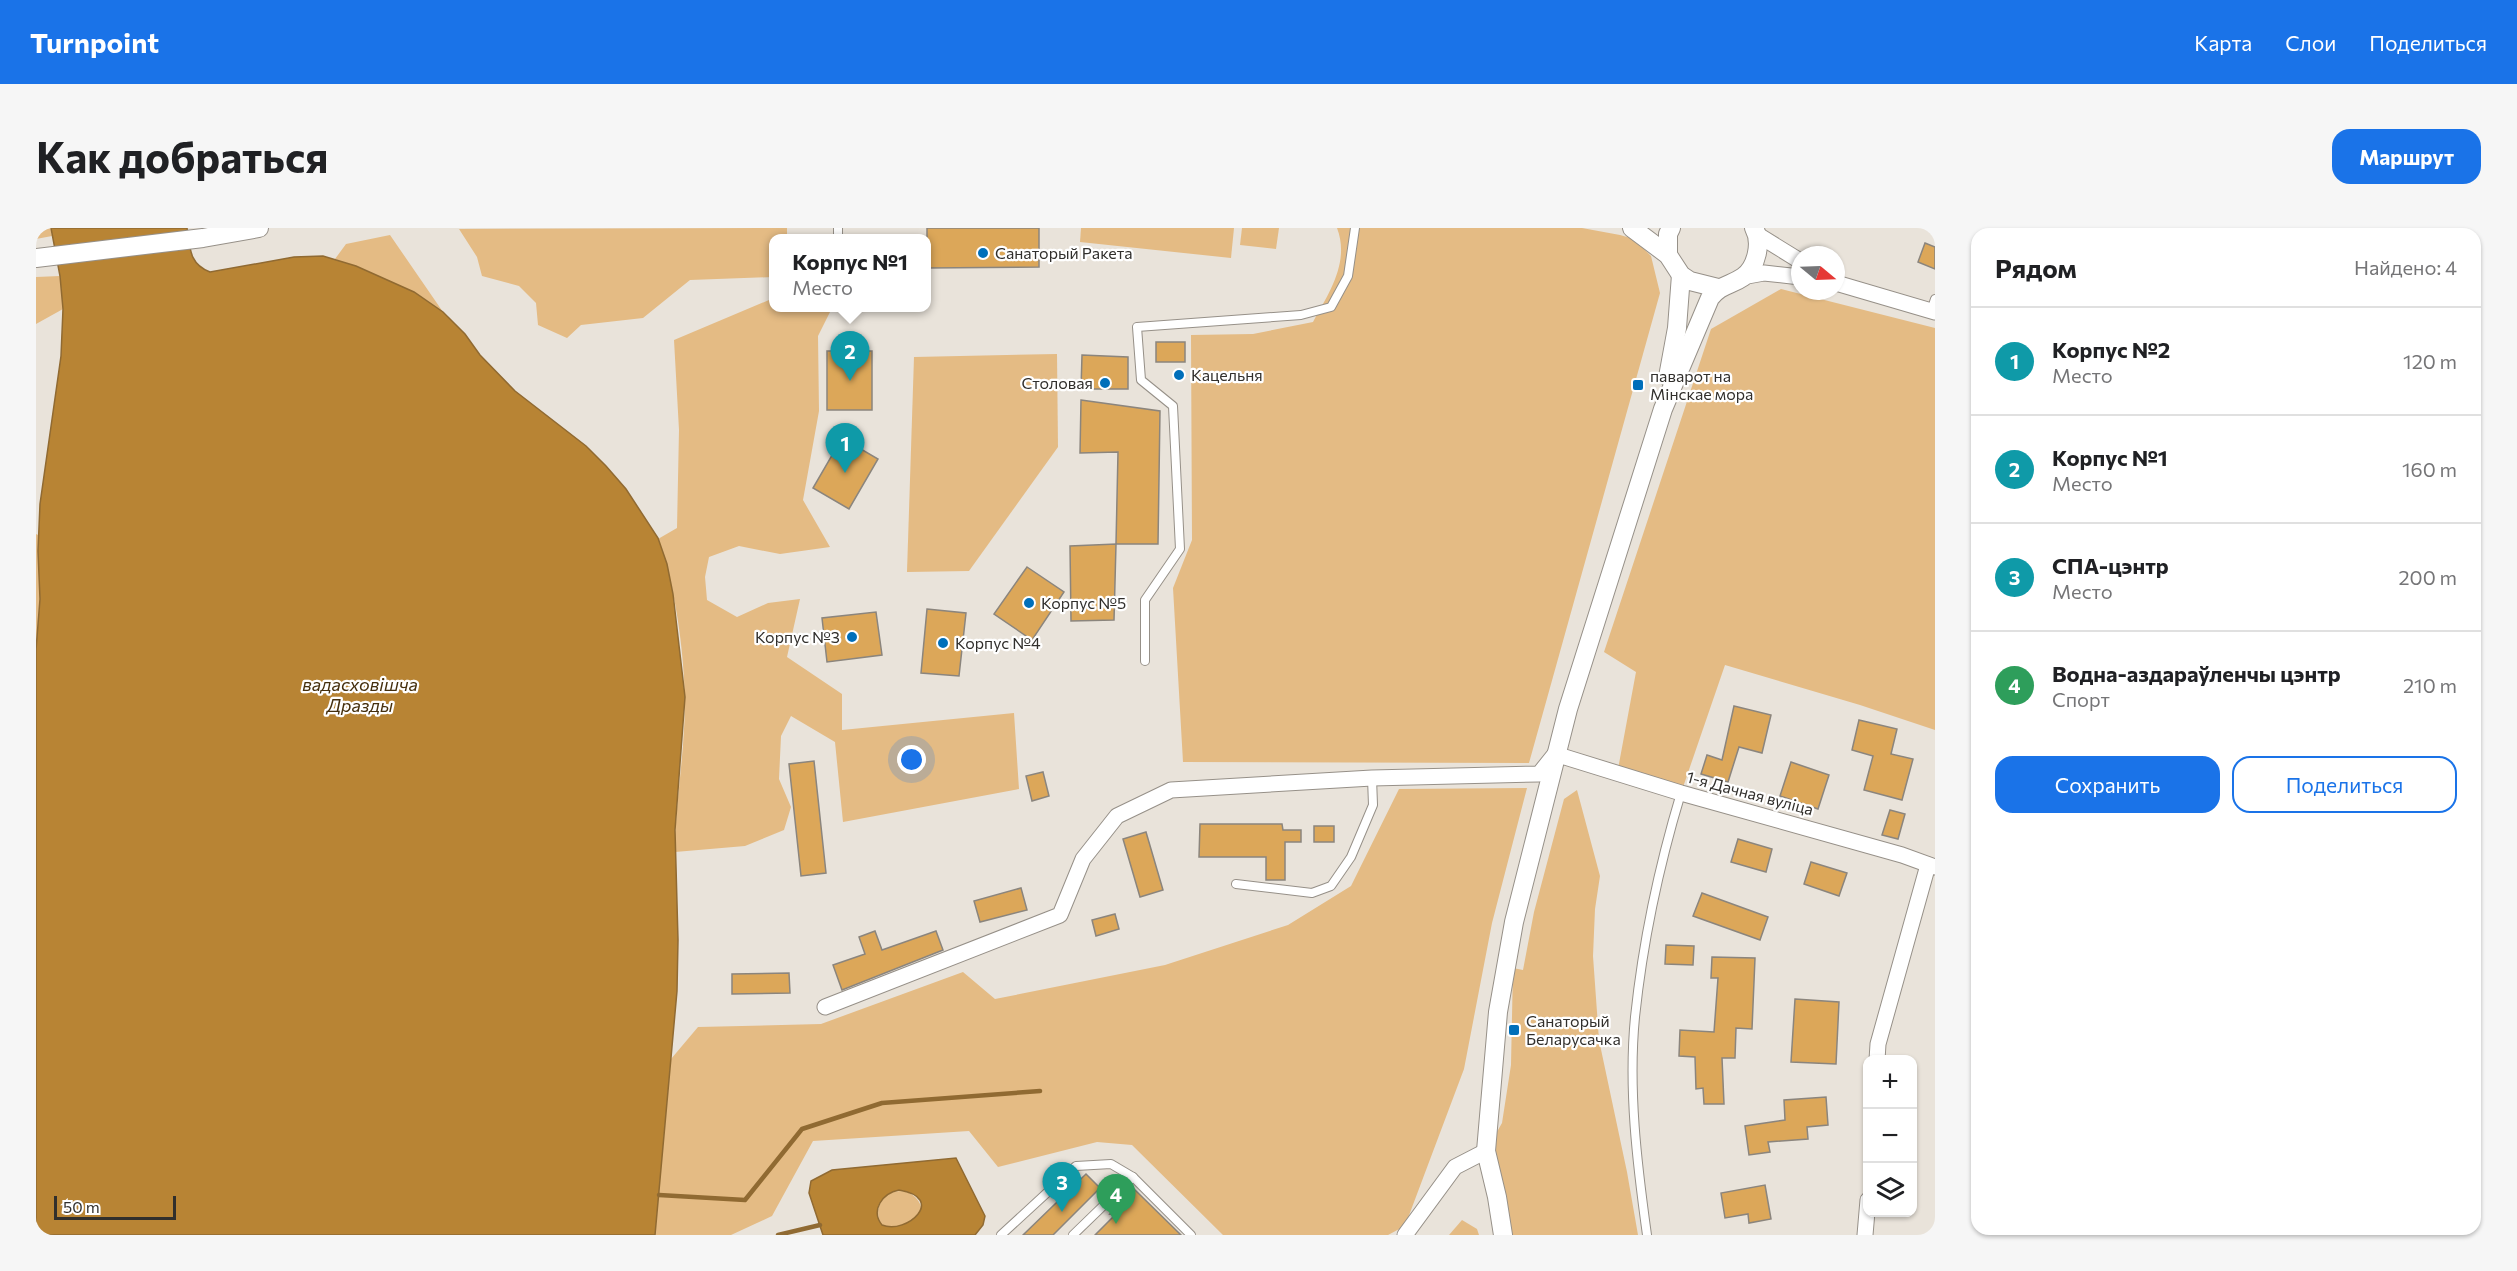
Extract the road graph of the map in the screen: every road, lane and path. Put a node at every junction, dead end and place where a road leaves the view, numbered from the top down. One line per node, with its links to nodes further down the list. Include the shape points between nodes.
1 (259, 228): 8 (street)
2 (1354, 228): 16 (lane, via 1348,276 1331,307 1301,315 1137,327 1141,380 1173,406 1180,549 1145,600)
3 (1632, 228): 6 (street)
4 (1671, 228): 6 (street)
5 (1756, 231): 7 (street); 11 (street, via 1755,260)
6 (1668, 255): 9 (street)
7 (1791, 255)
8 (36, 258)
9 (1681, 275): 13 (street); 15 (street, via 1677,328)
10 (1791, 276): 11 (street, via 1764,273)
11 (1742, 278): 13 (street)
12 (1845, 284): 14 (street)
13 (1718, 288): 15 (street, via 1710,298)
14 (1934, 307)
15 (1663, 409): 17 (street)
16 (1145, 662)
17 (1555, 754): 18 (street, via 1539,774); 19 (street, 1-я Дачная вуліца); 24 (street, via 1514,922 1498,1012)
18 (1372, 778): 21 (lane, via 1374,805 1351,857 1331,886 1312,893); 22 (street, via 1171,790 1117,816 1083,859 1059,915)
19 (1681, 793): 20 (street, 1-я Дачная вуліца); 32 (lane, via 1660,862 1635,1018 1633,1092)
20 (1931, 866): 23 (street)
21 (1236, 884)
22 (825, 1007)
23 (1878, 1055)
24 (1486, 1151): 30 (street, via 1455,1167); 31 (street)
25 (1133, 1176): 27 (lane, via 1111,1164 1076,1166); 28 (lane); 29 (lane)
26 (1867, 1217): 33 (street)
27 (1001, 1235)
28 (1073, 1235)
29 (1191, 1235)
30 (1405, 1235)
31 (1503, 1235)
32 (1647, 1235)
33 (1865, 1235)

